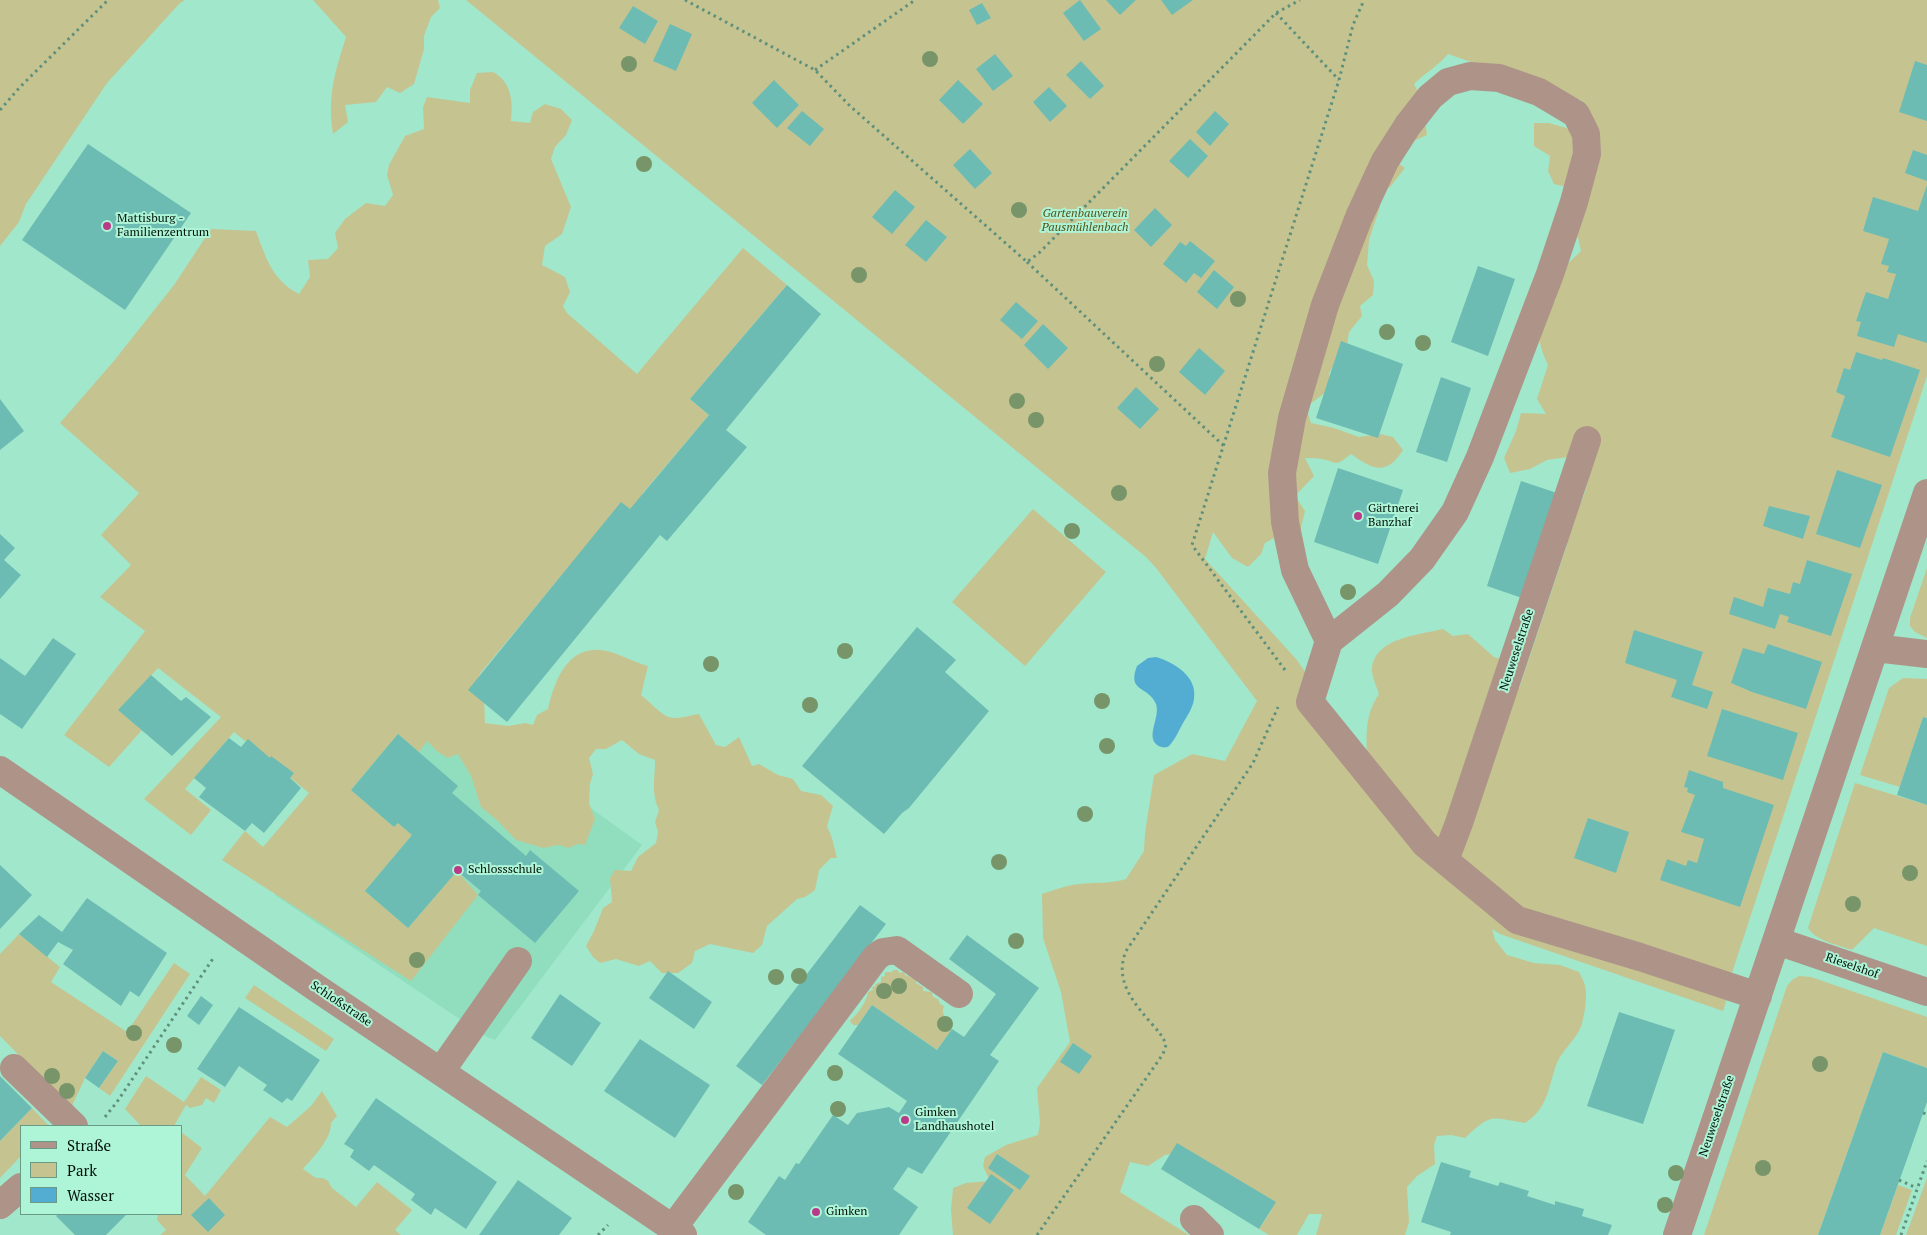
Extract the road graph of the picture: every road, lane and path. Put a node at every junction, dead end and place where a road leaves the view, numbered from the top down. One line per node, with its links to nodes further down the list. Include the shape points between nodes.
1 (108, 0): 9 (path)
2 (685, 0): 7 (path)
3 (915, 0): 7 (path)
4 (1300, 0): 6 (path)
5 (1364, 0): 8 (path, via 1353,25)
6 (1276, 13): 8 (path); 10 (path)
7 (815, 70): 10 (path, via 850,106)
8 (1339, 80): 12 (path)
9 (0, 110)
10 (1027, 262): 12 (path)
11 (1587, 440): 20 (street, Neuweselstraße)
12 (1224, 446): 17 (path, via 1192,544)
13 (1927, 492): 15 (street, Neuweselstraße)
14 (1328, 641): 14 (street, via 1388,594 1422,559 1455,512 1480,457 1574,202 1587,154 1586,134 1576,114 1539,92 1499,78 1470,76 1448,82 1430,97 1408,125 1359,217 1325,305 1292,418 1282,473 1285,522 1295,570); 17 (street)
15 (1875, 648): 16 (street); 22 (street, Neuweselstraße)
16 (1927, 654)
17 (1310, 702): 20 (street, via 1425,844)
18 (1280, 703): 37 (path, via 1253,763 1122,961 1130,996 1163,1036 1166,1045 1163,1054)
19 (0, 770): 21 (street, Schloßstraße)
20 (1445, 860): 26 (street, via 1517,920)
21 (230, 929): 28 (street, Schloßstraße); 29 (path, via 165,1031)
22 (1777, 941): 24 (street, Rieselshof); 26 (street, Neuweselstraße)
23 (518, 961): 28 (street)
24 (1927, 992)
25 (960, 994): 36 (street, via 897,950 883,952 876,957)
26 (1758, 996): 38 (street, Neuweselstraße)
27 (14, 1068): 30 (street)
28 (441, 1071): 36 (street, Schloßstraße)
29 (101, 1121)
30 (73, 1125)
31 (1927, 1161): 34 (path)
32 (1899, 1180): 34 (path)
33 (20, 1188): 35 (street)
34 (1918, 1188): 39 (path)
35 (0, 1205)
36 (678, 1231)
37 (1037, 1235)
38 (1677, 1235)
39 (1901, 1235)

